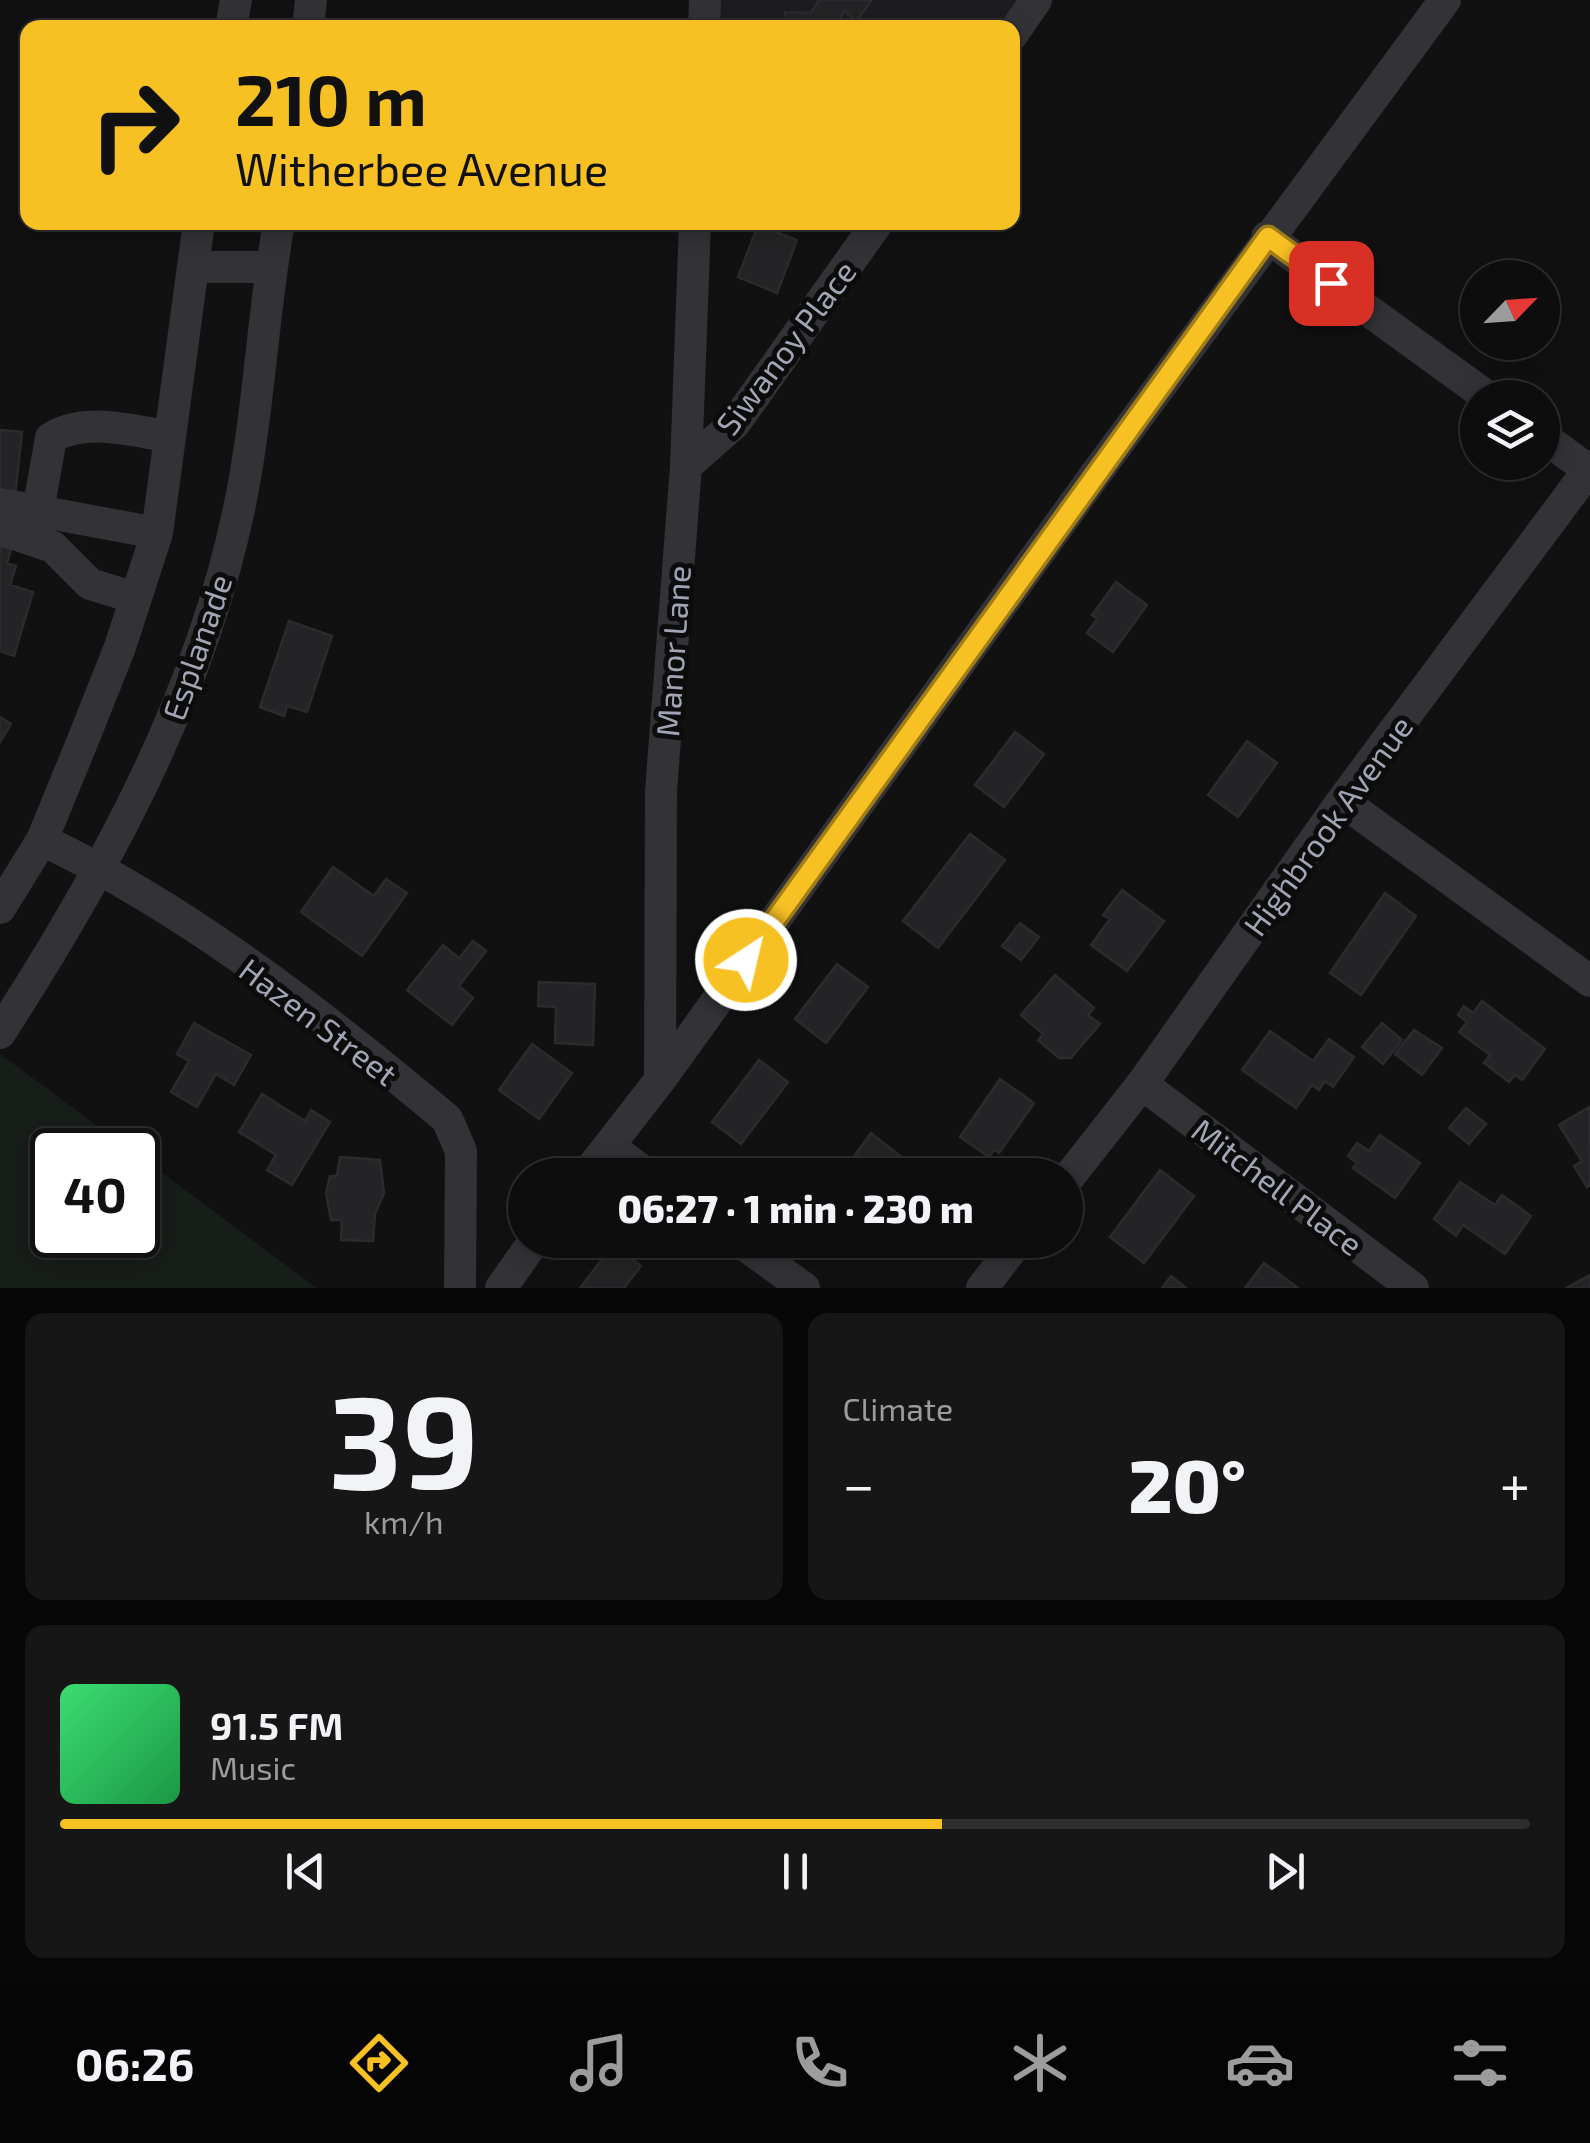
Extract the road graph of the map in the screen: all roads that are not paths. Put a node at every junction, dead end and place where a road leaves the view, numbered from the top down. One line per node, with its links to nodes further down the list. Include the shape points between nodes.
1 (1036, 0): 3 (street)
2 (1444, 0): 8 (street)
3 (1020, 23)
4 (198, 230): 9 (street)
5 (278, 230): 10 (street, Esplanade)
6 (695, 230): 14 (street, Manor Lane)
7 (872, 230): 14 (street, Siwanoy Place, via 735,422)
8 (1268, 237): 11 (street); 28 (street)
9 (193, 267): 10 (street); 12 (street)
10 (271, 267): 23 (street, Esplanade, via 253,434 212,607 175,716)
11 (1464, 380)
12 (170, 437): 17 (street, via 110,428 59,433 51,438); 19 (street)
13 (1560, 449): 15 (street)
14 (686, 466): 28 (street, Manor Lane, via 662,791)
15 (1590, 470): 21 (street, Highbrook Avenue)
16 (0, 504): 17 (street)
17 (38, 511): 19 (street)
18 (0, 529): 20 (street, via 53,546 90,584)
19 (157, 533): 20 (street)
20 (136, 598): 22 (street)
21 (1342, 802): 25 (street); 29 (street, Highbrook Avenue)
22 (42, 840): 23 (street, Hazen Street); 24 (street)
23 (100, 868): 26 (street, Esplanade); 37 (street, Hazen Street, via 255,972 447,1120 461,1151)
24 (0, 908)
25 (1590, 980)
26 (11, 990): 27 (street, Esplanade)
27 (0, 1034)
28 (660, 1080): 30 (street)
29 (1142, 1084): 33 (street, Highbrook Avenue); 41 (street, Mitchell Place)
30 (608, 1146): 31 (street); 32 (street)
31 (599, 1158)
32 (625, 1158)
33 (1083, 1159)
34 (522, 1258): 38 (street)
35 (763, 1258): 39 (street)
36 (1005, 1258): 40 (street)
37 (460, 1288)
38 (500, 1288)
39 (804, 1288)
40 (982, 1288)
41 (1413, 1288)

